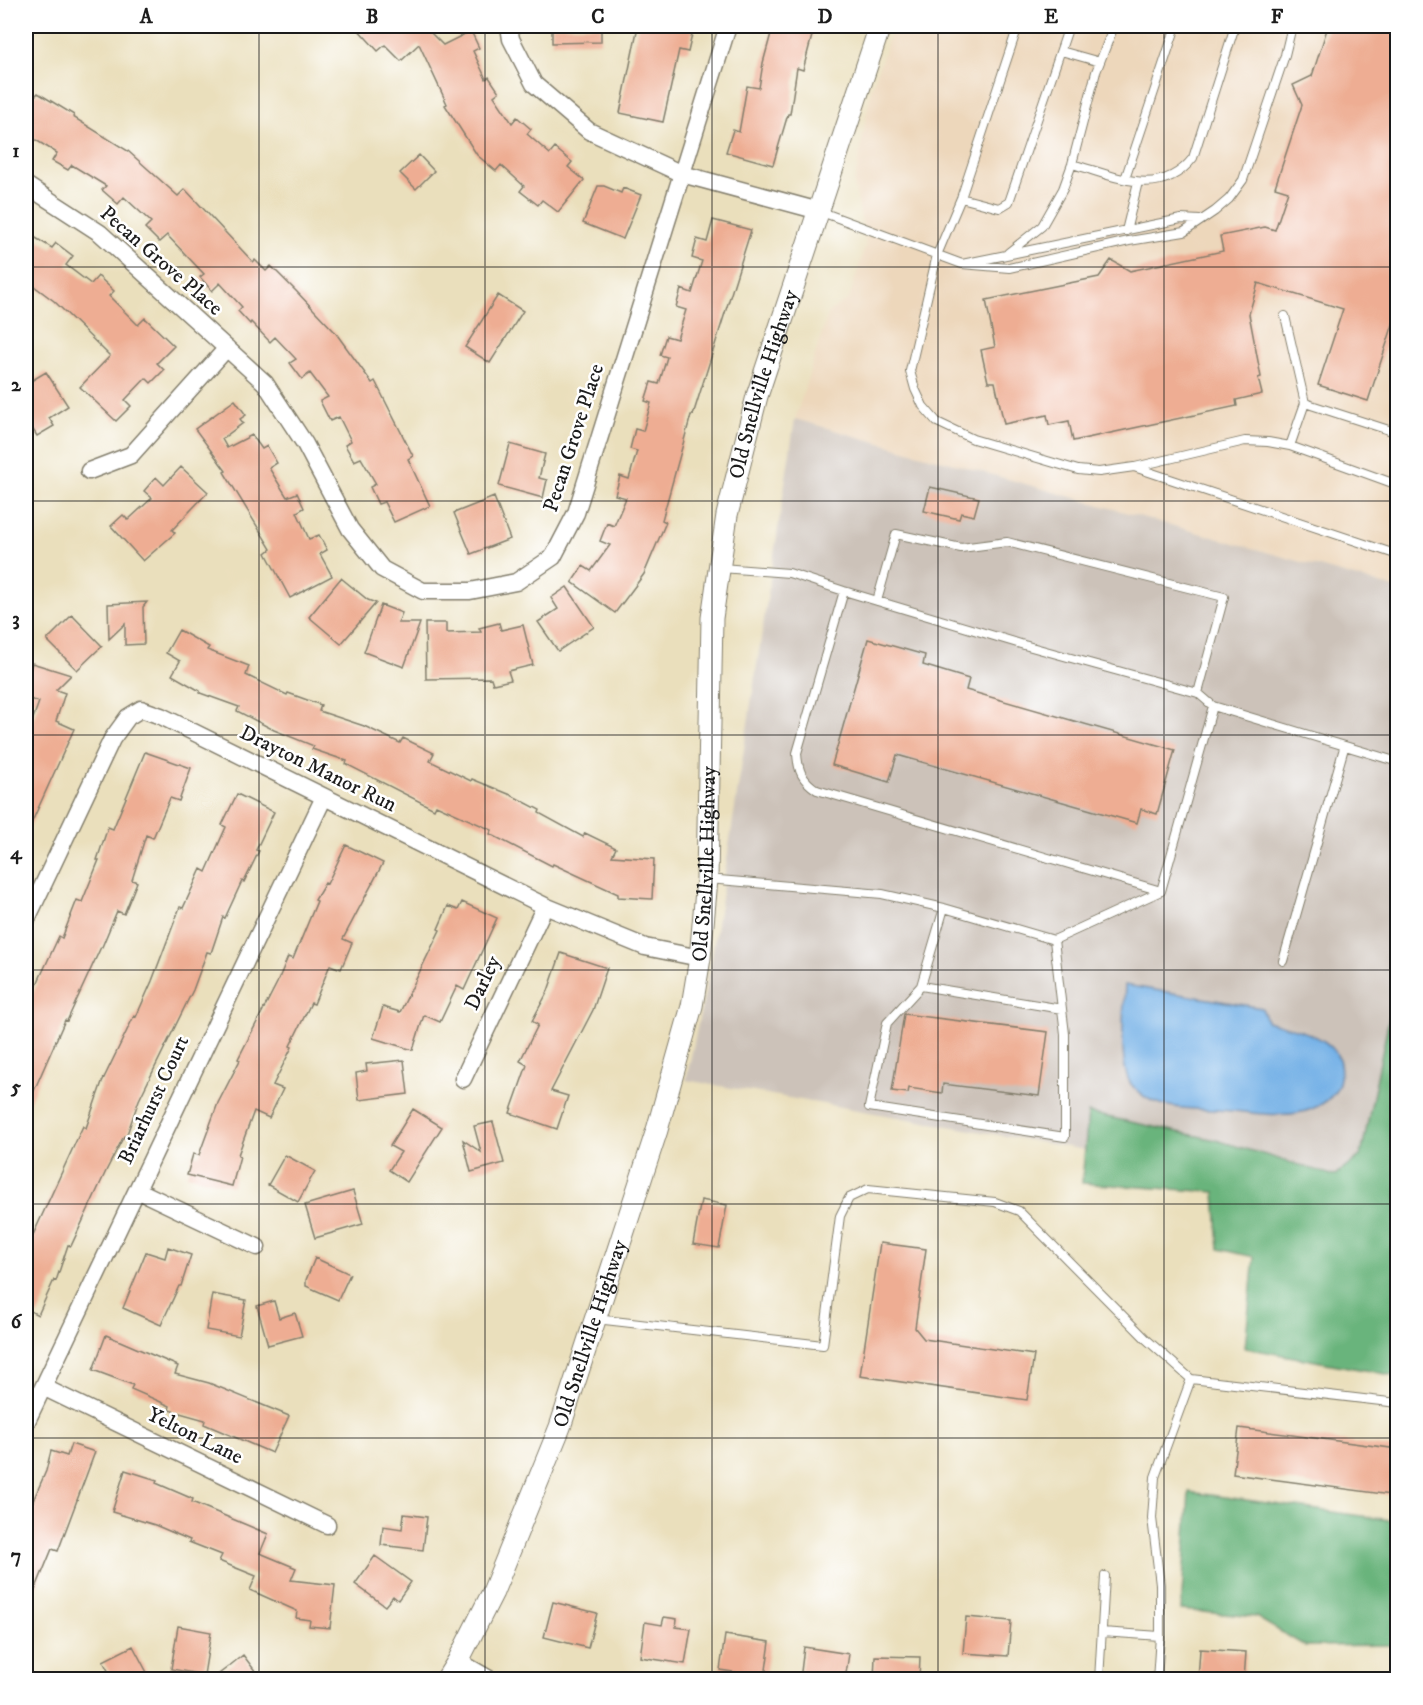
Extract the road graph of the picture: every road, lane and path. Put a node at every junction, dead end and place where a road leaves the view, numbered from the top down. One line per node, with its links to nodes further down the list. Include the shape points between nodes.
1 (509, 26): 13 (street, via 511,39 534,84 589,131)
2 (728, 26): 13 (street, Pecan Grove Place)
3 (880, 26): 18 (street, Old Snellville Highway)
4 (1018, 26): 17 (lane)
5 (1069, 26): 10 (lane)
6 (1114, 26): 11 (lane)
7 (1176, 26): 14 (lane)
8 (1235, 26): 15 (lane, via 1192,158 1170,178)
9 (1292, 26): 19 (lane, via 1243,180 1229,199)
10 (1061, 51): 11 (lane); 17 (lane, via 1009,202 999,208)
11 (1100, 62): 12 (lane)
12 (1072, 164): 14 (lane); 21 (lane, via 1042,226)
13 (682, 174): 18 (street); 25 (street, Pecan Grove Place, via 576,513 553,556 516,582 470,591 423,591 382,569 350,529 305,444 265,383)
14 (1125, 179): 15 (lane)
15 (1138, 182): 20 (lane)
16 (26, 185): 25 (street, Pecan Grove Place, via 100,232)
17 (961, 198): 22 (lane)
18 (819, 212): 22 (lane); 33 (street, Old Snellville Highway, via 757,396)
19 (1201, 220): 20 (lane, via 1181,219); 23 (lane, via 1184,232 1009,268)
20 (1126, 231): 21 (lane)
21 (1008, 253): 23 (lane)
22 (938, 255): 23 (lane); 29 (lane, via 910,371 923,406 937,422 973,439 1078,470 1099,472)
23 (962, 264)
24 (1285, 316): 26 (lane)
25 (227, 348): 30 (street, via 132,455)
26 (1305, 403): 27 (lane); 28 (lane)
27 (1398, 433)
28 (1290, 446): 29 (lane, via 1245,441); 31 (lane)
29 (1134, 467): 32 (lane)
30 (89, 471)
31 (1398, 485)
32 (1398, 555)
33 (718, 568): 34 (lane, via 789,573); 41 (street, Old Snellville Highway, via 712,618)
34 (844, 591): 35 (lane); 42 (lane, via 797,753 801,777 818,790)
35 (877, 601): 36 (lane); 36 (lane, via 896,534 961,548 1007,542 1224,597)
36 (1198, 693): 37 (lane)
37 (1213, 706): 38 (lane); 42 (lane)
38 (1344, 748): 39 (lane); 48 (lane)
39 (1398, 762)
40 (324, 797): 43 (street, Drayton Manor Run); 45 (street, Drayton Manor Run, via 141,709 128,717 112,739); 52 (street, Briarhurst Court)
41 (707, 879): 44 (lane, via 882,894); 47 (street, Old Snellville Highway)
42 (1161, 891): 46 (lane)
43 (545, 906): 47 (street, Drayton Manor Run, via 645,946); 51 (street, Darley)
44 (944, 908): 46 (lane); 49 (lane)
45 (26, 921)
46 (1054, 940): 50 (lane)
47 (700, 958): 54 (street, Old Snellville Highway, via 692,1006 657,1130)
48 (1283, 961)
49 (921, 986): 50 (lane); 50 (lane, via 887,1023 869,1107 1065,1137)
50 (1062, 1009)
51 (463, 1079)
52 (137, 1190): 53 (street); 56 (street, Briarhurst Court)
53 (257, 1247)
54 (596, 1319): 55 (lane, via 823,1346 840,1216 849,1198 868,1188 995,1202 1019,1211); 63 (street, Old Snellville Highway, via 560,1427 493,1592)
55 (1191, 1379): 57 (lane); 62 (lane, via 1155,1477 1152,1518 1160,1585)
56 (43, 1387): 58 (street, Briarhurst Court); 59 (street, Yelton Lane)
57 (1398, 1403)
58 (26, 1423)
59 (327, 1526)
60 (1105, 1576): 61 (lane)
61 (1102, 1632): 62 (lane); 66 (lane)
62 (1160, 1636): 67 (lane)
63 (458, 1661): 64 (street, Old Snellville Highway); 65 (street)
64 (446, 1680)
65 (491, 1680)
66 (1099, 1680)
67 (1157, 1680)

